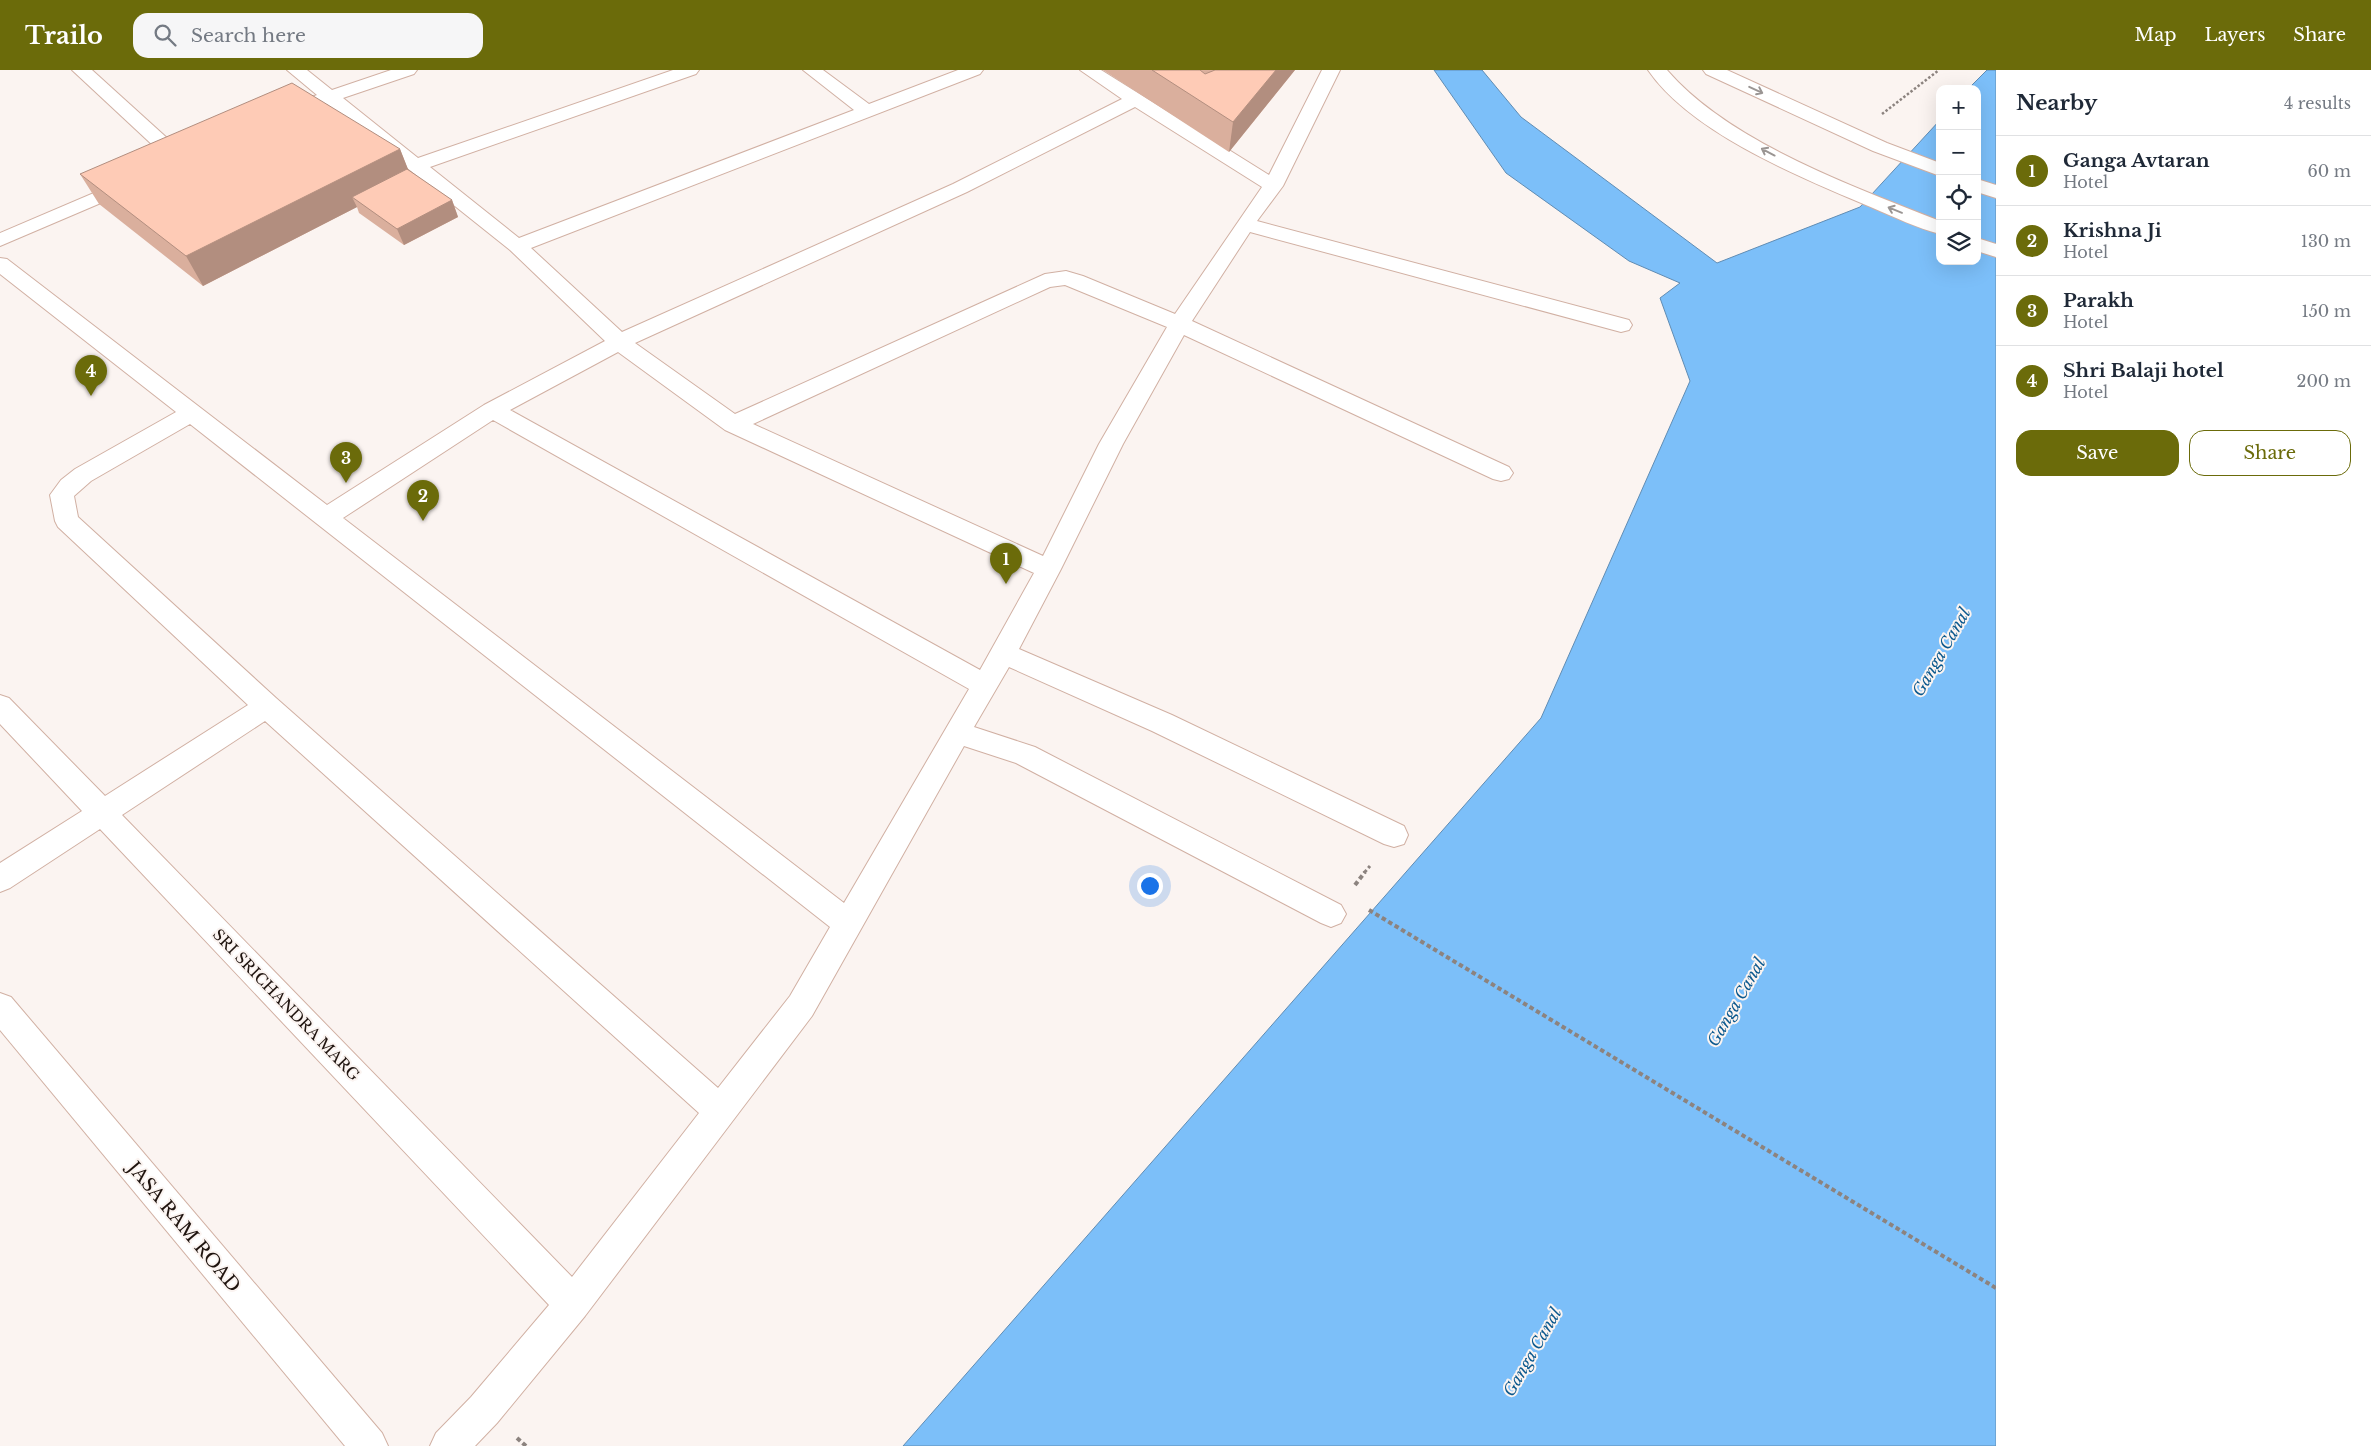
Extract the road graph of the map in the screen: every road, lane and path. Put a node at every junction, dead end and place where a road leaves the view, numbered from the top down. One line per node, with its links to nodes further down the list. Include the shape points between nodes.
1 (81, 70): 18 (street)
2 (296, 70): 12 (street)
3 (408, 70): 12 (street)
4 (690, 70): 19 (street)
5 (812, 70): 15 (street)
6 (974, 70): 15 (street)
7 (1089, 70): 13 (street)
8 (1331, 70): 23 (street)
9 (1657, 70): 27 (street, one-way to 9, via 1811,175 1712,123 1671,88)
10 (1712, 70): 20 (street, one-way to 20, via 1880,147)
11 (1939, 70): 16 (path)
12 (328, 96): 14 (street); 19 (street)
13 (1136, 99): 23 (street); 35 (street, via 960,188)
14 (302, 107)
15 (867, 111): 30 (street)
16 (1878, 117)
17 (198, 153): 18 (street)
18 (180, 161): 21 (street)
19 (416, 165): 30 (street)
20 (1936, 168)
21 (162, 169)
22 (144, 177): 28 (street)
23 (1273, 186): 26 (street)
24 (1981, 186): 25 (street)
25 (1996, 192)
26 (1245, 224): 33 (street); 34 (street)
27 (1936, 226)
28 (0, 240)
29 (1981, 245): 31 (street)
30 (517, 246): 35 (street)
31 (1996, 251)
32 (0, 264): 37 (street)
33 (1179, 324): 38 (street, via 1076,281 1066,278 1045,281); 39 (street); 41 (street, via 1111,444)
34 (1621, 325)
35 (619, 342): 36 (street); 38 (street)
36 (492, 410): 40 (street); 43 (street)
37 (192, 413): 40 (street); 45 (street, via 69,486 62,495 67,521)
38 (733, 424): 41 (street)
39 (1500, 473)
40 (326, 517): 51 (street)
41 (1049, 569): 42 (street)
42 (1003, 653): 43 (street); 48 (street, via 1162,723)
43 (985, 685): 46 (street)
44 (0, 706): 47 (street, SRI SRICHANDRA MARG)
45 (268, 706): 47 (street); 53 (street)
46 (957, 733): 50 (street, via 1025,755); 51 (street)
47 (102, 814): 49 (street); 55 (street, SRI SRICHANDRA MARG)
48 (1394, 835): 50 (path)
49 (0, 879)
50 (1338, 905): 54 (path)
51 (848, 923): 53 (street, via 800,1006)
52 (0, 1008): 56 (street, JASA RAM ROAD)
53 (721, 1112): 55 (street)
54 (1996, 1288)
55 (573, 1304): 57 (street, via 484,1410)
56 (369, 1446)
57 (449, 1446)

